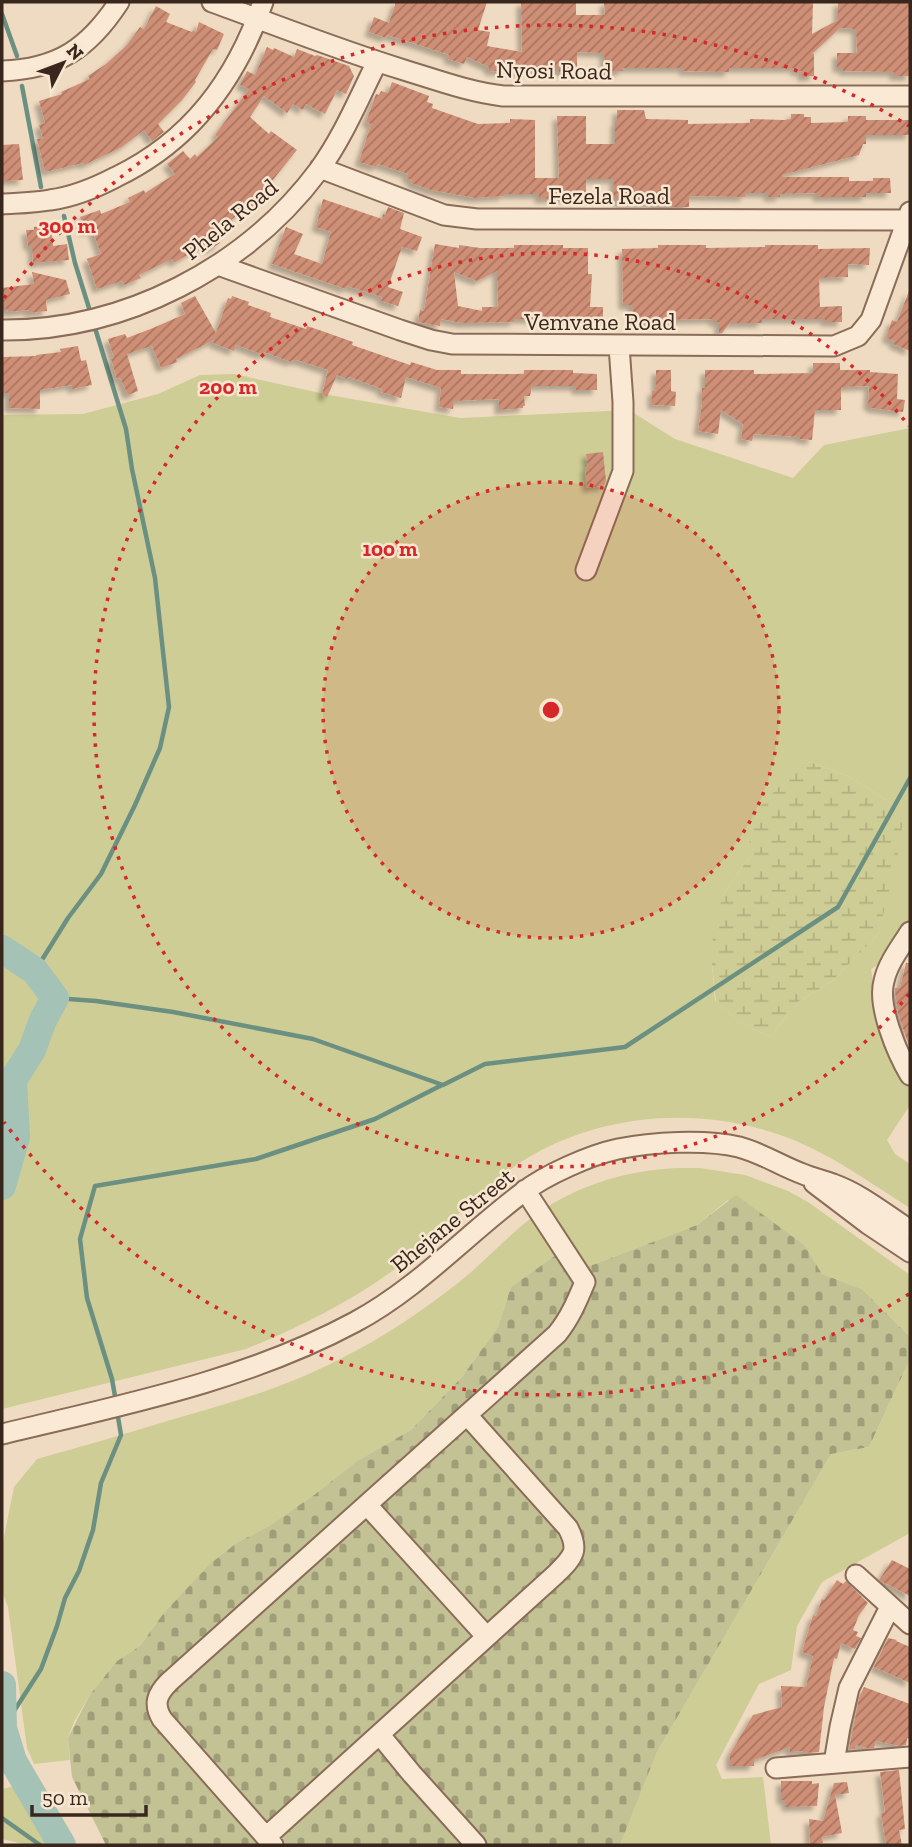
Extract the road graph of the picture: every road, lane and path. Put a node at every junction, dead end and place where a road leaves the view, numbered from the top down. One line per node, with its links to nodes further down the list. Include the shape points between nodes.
1 (120, 2): 5 (street, via 92,37 66,56 22,71)
2 (212, 2): 3 (street, Nyosi Road)
3 (260, 10): 4 (street, Nyosi Road); 8 (street, via 242,55 211,102 160,151 75,195)
4 (377, 62): 6 (street, Nyosi Road, via 503,96); 7 (street, Phela Road)
5 (2, 71)
6 (910, 96)
7 (320, 168): 9 (street, Fezela Road, via 444,215 477,219); 10 (street, Phela Road, via 278,216)
8 (2, 204)
9 (909, 216): 12 (street, Vemvane Road, via 871,320 851,340 834,346)
10 (218, 265): 11 (street, Phela Road, via 149,301 88,320); 12 (street, Vemvane Road, via 431,340 476,345)
11 (2, 330)
12 (618, 346): 13 (street, via 624,471)
13 (586, 570)
14 (910, 932): 15 (street, via 886,973 882,998)
15 (910, 1075)
16 (802, 1174): 17 (street, Bhejane Street, via 740,1147 711,1142 659,1143 617,1149); 18 (street, Bhejane Street, via 835,1184); 19 (street, Bhejane Street)
17 (525, 1190): 20 (street, via 584,1282 571,1316 557,1334); 21 (street, Bhejane Street, via 390,1301 289,1354 141,1401)
18 (910, 1230)
19 (910, 1252)
20 (467, 1415): 22 (street); 26 (street, via 558,1515 575,1545 562,1568)
21 (2, 1434)
22 (367, 1505): 26 (street); 31 (street, via 157,1697 162,1719)
23 (856, 1575): 24 (street)
24 (890, 1607): 25 (street); 29 (street, via 849,1688)
25 (910, 1625)
26 (486, 1636): 27 (street)
27 (380, 1735): 31 (street, via 332,1775); 32 (street)
28 (910, 1757): 29 (street)
29 (834, 1763): 30 (street)
30 (776, 1768)
31 (269, 1841)
32 (476, 1845)

